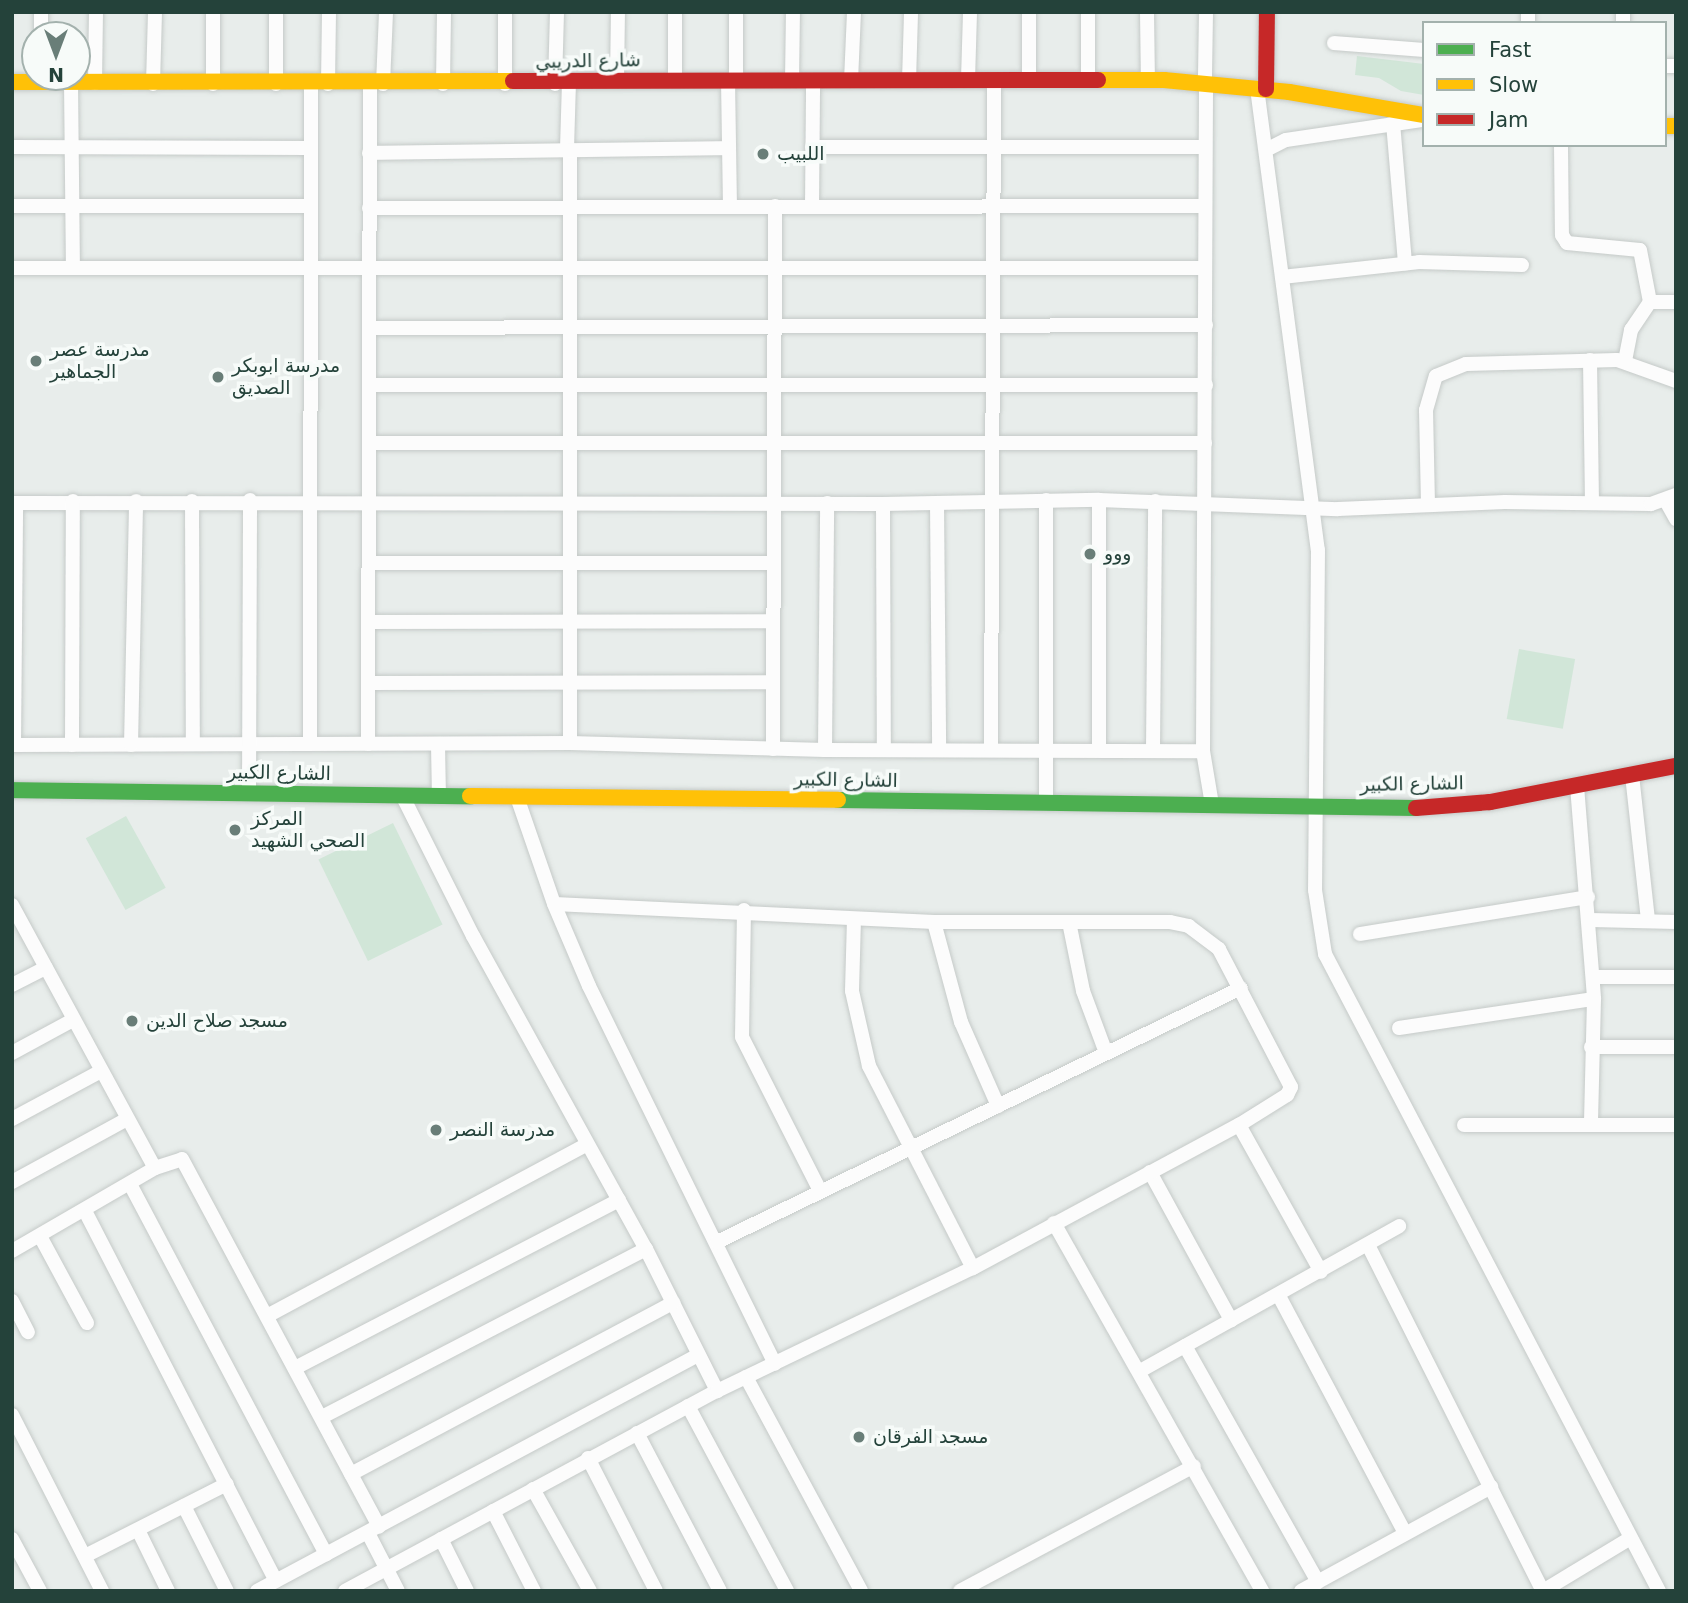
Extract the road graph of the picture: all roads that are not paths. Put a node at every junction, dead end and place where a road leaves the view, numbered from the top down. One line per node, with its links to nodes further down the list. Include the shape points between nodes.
1 (96, 12): 39 (street)
2 (155, 12): 40 (street)
3 (213, 12): 46 (street)
4 (276, 12): 47 (street)
5 (329, 12): 41 (street)
6 (386, 12): 42 (street)
7 (444, 12): 43 (street)
8 (505, 12): 44 (street)
9 (557, 12): 45 (street)
10 (618, 12): 30 (street)
11 (675, 12): 25 (street)
12 (736, 12): 26 (street)
13 (793, 12): 31 (street)
14 (854, 12): 33 (street)
15 (911, 12): 27 (street)
16 (970, 12): 28 (street)
17 (1029, 12): 35 (street)
18 (1088, 12): 36 (street)
19 (1147, 12): 29 (street)
20 (1206, 12): 37 (street)
21 (1256, 12): 48 (street)
22 (1267, 12): 48 (street)
23 (1334, 43): 24 (street)
24 (1422, 50)
25 (675, 80): 26 (street, شارع الدريبي); 30 (street, شارع الدريبي)
26 (732, 80): 31 (street, شارع الدريبي); 61 (street)
27 (909, 80): 28 (street, شارع الدريبي); 33 (street, شارع الدريبي)
28 (968, 80): 34 (street, شارع الدريبي)
29 (1156, 80): 36 (street, شارع الدريبي); 37 (street, شارع الدريبي)
30 (617, 81): 45 (street, شارع الدريبي)
31 (792, 81): 32 (street, شارع الدريبي)
32 (814, 81): 33 (street, شارع الدريبي); 57 (street)
33 (851, 81)
34 (995, 81): 35 (street, شارع الدريبي); 55 (street)
35 (1030, 81): 36 (street, شارع الدريبي)
36 (1088, 81)
37 (1206, 81): 48 (street, شارع الدريبي); 58 (street)
38 (91, 83): 39 (street, شارع الدريبي)
39 (95, 83): 40 (street, شارع الدريبي)
40 (153, 84): 46 (street, شارع الدريبي)
41 (320, 84): 42 (street, شارع الدريبي); 47 (street, شارع الدريبي); 60 (street)
42 (377, 84): 43 (street, شارع الدريبي); 64 (street)
43 (443, 84): 44 (street, شارع الدريبي)
44 (505, 84): 45 (street, شارع الدريبي)
45 (562, 84): 62 (street)
46 (213, 85): 47 (street, شارع الدريبي)
47 (276, 85)
48 (1262, 87): 50 (street); 51 (street); 63 (street)
49 (71, 91): 54 (street)
50 (1422, 102)
51 (1422, 117)
52 (1422, 117): 53 (street)
53 (1393, 123): 63 (street, via 1286,140); 75 (street)
54 (72, 146): 56 (street); 60 (street); 65 (street)
55 (994, 146): 57 (street); 58 (street); 71 (street)
56 (12, 147)
57 (812, 147): 73 (street)
58 (1205, 147): 72 (street)
59 (1561, 147): 86 (street, via 1563,235 1576,246 1640,250)
60 (310, 148): 68 (street)
61 (729, 148): 62 (street); 66 (street)
62 (568, 149): 64 (street); 69 (street)
63 (1266, 150): 85 (street)
64 (369, 153): 74 (street)
65 (73, 205): 67 (street); 68 (street); 79 (street)
66 (730, 205): 69 (street); 70 (street)
67 (12, 206)
68 (310, 206): 80 (street)
69 (570, 206): 74 (street); 81 (street)
70 (775, 206): 73 (street); 84 (street)
71 (993, 206): 72 (street); 73 (street); 82 (street)
72 (1205, 206): 83 (street)
73 (812, 207)
74 (369, 208): 77 (street)
75 (1405, 262): 76 (street); 85 (street)
76 (1522, 265)
77 (372, 267): 80 (street); 81 (street); 91 (street)
78 (12, 268): 79 (street)
79 (74, 268): 80 (street)
80 (312, 268): 108 (street)
81 (568, 268): 84 (street); 92 (street)
82 (992, 268): 83 (street); 84 (street); 88 (street)
83 (1206, 268): 89 (street)
84 (774, 269): 90 (street)
85 (1282, 277): 126 (street)
86 (1650, 302): 87 (street); 94 (street, via 1631,330)
87 (1676, 302)
88 (991, 326): 89 (street); 90 (street); 97 (street)
89 (1206, 326): 98 (street)
90 (774, 327): 92 (street); 99 (street)
91 (372, 328): 92 (street); 96 (street)
92 (568, 330): 100 (street)
93 (1590, 360): 94 (street); 118 (street); 125 (street, via 1466,364 1436,376 1426,410)
94 (1625, 361): 95 (street)
95 (1676, 382)
96 (372, 385): 100 (street); 101 (street)
97 (991, 385): 98 (street); 99 (street); 105 (street)
98 (1206, 385): 102 (street)
99 (774, 387): 100 (street); 104 (street)
100 (571, 388): 103 (street)
101 (370, 443): 103 (street); 120 (street)
102 (1205, 443): 105 (street); 116 (street)
103 (570, 444): 104 (street); 121 (street)
104 (775, 444): 105 (street); 109 (street)
105 (993, 444): 115 (street)
106 (1671, 498): 118 (street); 127 (street)
107 (250, 500): 108 (street); 114 (street); 139 (street)
108 (312, 500): 120 (street); 140 (street)
109 (771, 500): 121 (street); 122 (street); 129 (street)
110 (1046, 500): 111 (street); 115 (street); 151 (street)
111 (1100, 500): 117 (street); 152 (street)
112 (74, 501): 113 (street); 119 (street); 144 (street)
113 (135, 501): 114 (street); 145 (street)
114 (192, 501): 138 (street)
115 (994, 501): 123 (street); 148 (street)
116 (1205, 501): 117 (street); 126 (street); 154 (street)
117 (1155, 502): 153 (street)
118 (1592, 502): 125 (street)
119 (14, 503): 137 (street)
120 (370, 503): 121 (street); 128 (street)
121 (571, 503): 130 (street)
122 (827, 503): 124 (street); 150 (street)
123 (937, 503): 124 (street); 146 (street)
124 (883, 504): 147 (street)
125 (1428, 505): 126 (street)
126 (1314, 508): 165 (street, via 1319,605)
127 (1676, 519)
128 (369, 563): 130 (street); 132 (street)
129 (772, 563): 130 (street); 131 (street)
130 (570, 564): 133 (street)
131 (773, 621): 133 (street); 135 (street)
132 (369, 622): 133 (street); 136 (street)
133 (571, 623): 134 (street)
134 (571, 681): 135 (street); 136 (street); 143 (street)
135 (773, 682): 149 (street)
136 (371, 683): 141 (street)
137 (13, 744): 144 (street)
138 (193, 744): 139 (street); 145 (street)
139 (248, 744): 140 (street); 159 (street)
140 (310, 744): 141 (street)
141 (368, 744): 142 (street)
142 (438, 744): 143 (street); 161 (street)
143 (570, 744): 149 (street)
144 (72, 745): 145 (street)
145 (131, 745)
146 (939, 747): 147 (street); 148 (street)
147 (884, 748): 150 (street)
148 (991, 748): 151 (street)
149 (773, 749): 150 (street)
150 (825, 750)
151 (1046, 750): 152 (street); 163 (street)
152 (1099, 750): 153 (street)
153 (1153, 750): 154 (street)
154 (1203, 751): 164 (street)
155 (1676, 766): 156 (street, الشارع الكبير)
156 (1632, 775): 157 (street, الشارع الكبير); 172 (street)
157 (1577, 786): 165 (street, الشارع الكبير, via 1433,808); 166 (street)
158 (12, 790): 159 (street, الشارع الكبير)
159 (248, 793): 160 (street, الشارع الكبير)
160 (402, 795): 161 (street, الشارع الكبير); 197 (street)
161 (439, 796): 162 (street, الشارع الكبير)
162 (517, 797): 163 (street, الشارع الكبير); 167 (street)
163 (1046, 803): 164 (street, الشارع الكبير)
164 (1212, 805): 165 (street, الشارع الكبير)
165 (1316, 807): 246 (street, via 1316,906 1332,971)
166 (1588, 897): 171 (street); 176 (street)
167 (554, 904): 168 (street); 209 (street, via 630,1075)
168 (744, 910): 170 (street); 203 (street, via 742,1037)
169 (14, 912): 177 (street)
170 (854, 919): 173 (street); 198 (street, via 852,991 861,1042)
171 (1591, 920): 172 (street); 178 (street)
172 (1648, 921): 175 (street)
173 (934, 922): 174 (street); 190 (street, via 961,1022)
174 (1069, 922): 181 (street, via 1189,926 1219,949); 188 (street, via 1083,991)
175 (1676, 922)
176 (1360, 934)
177 (46, 968): 180 (street); 183 (street)
178 (1593, 977): 179 (street); 182 (street)
179 (1676, 977)
180 (12, 985)
181 (1241, 988): 188 (street); 194 (street, via 1291,1087 1287,1095)
182 (1594, 999): 184 (street); 185 (street)
183 (74, 1020): 187 (street); 189 (street)
184 (1399, 1028)
185 (1591, 1046): 186 (street); 193 (street)
186 (1676, 1047)
187 (12, 1053)
188 (1106, 1053): 190 (street)
189 (101, 1072): 191 (street); 192 (street)
190 (998, 1106): 198 (street)
191 (12, 1119)
192 (127, 1119): 199 (street); 201 (street)
193 (1591, 1124): 195 (street); 196 (street)
194 (1239, 1125): 200 (street); 214 (street)
195 (1464, 1125)
196 (1676, 1125)
197 (586, 1145): 204 (street); 218 (street)
198 (913, 1149): 203 (street); 213 (street)
199 (156, 1168): 202 (street); 218 (street, via 182,1159)
200 (1150, 1172): 206 (street); 219 (street)
201 (12, 1182)
202 (130, 1184): 205 (street); 247 (street)
203 (820, 1191): 209 (street)
204 (619, 1200): 211 (street); 225 (street)
205 (85, 1210): 208 (street); 236 (street)
206 (1055, 1223): 213 (street); 226 (street)
207 (1399, 1226): 210 (street)
208 (40, 1236): 212 (street); 220 (street)
209 (717, 1242): 224 (street)
210 (1368, 1245): 214 (street); 237 (street)
211 (646, 1249): 217 (street); 231 (street)
212 (12, 1251)
213 (973, 1268): 224 (street)
214 (1321, 1272): 215 (street)
215 (1279, 1296): 219 (street); 243 (street)
216 (12, 1301): 221 (street)
217 (673, 1303): 223 (street); 235 (street)
218 (267, 1316): 225 (street)
219 (1231, 1320): 222 (street)
220 (87, 1323)
221 (29, 1332)
222 (1185, 1346): 226 (street); 251 (street)
223 (698, 1355): 228 (street); 242 (street)
224 (775, 1364): 227 (street)
225 (295, 1368): 231 (street)
226 (1140, 1371): 234 (street)
227 (746, 1377): 228 (street); 265 (street)
228 (717, 1391): 229 (street)
229 (688, 1406): 232 (street); 264 (street)
230 (12, 1415): 248 (street)
231 (322, 1418): 235 (street)
232 (637, 1433): 233 (street); 263 (street)
233 (588, 1458): 238 (street); 262 (street)
234 (1194, 1466): 266 (street); 267 (street)
235 (351, 1474): 242 (street)
236 (227, 1484): 239 (street); 250 (street)
237 (1491, 1487): 243 (street); 269 (street)
238 (533, 1489): 240 (street); 261 (street)
239 (184, 1506): 241 (street); 255 (street)
240 (493, 1511): 245 (street); 260 (street)
241 (138, 1530): 248 (street); 254 (street)
242 (374, 1530): 247 (street); 249 (street)
243 (1405, 1533): 251 (street)
244 (12, 1539): 252 (street)
245 (441, 1539): 249 (street); 259 (street)
246 (1629, 1539): 269 (street); 270 (street)
247 (326, 1554): 250 (street)
248 (85, 1556): 253 (street)
249 (387, 1569): 257 (street); 258 (street)
250 (276, 1581): 256 (street)
251 (1318, 1582): 268 (street)
252 (40, 1591)
253 (102, 1591)
254 (168, 1591)
255 (227, 1591)
256 (257, 1591)
257 (345, 1591)
258 (398, 1591)
259 (467, 1591)
260 (534, 1591)
261 (590, 1591)
262 (656, 1591)
263 (720, 1591)
264 (787, 1591)
265 (860, 1591)
266 (960, 1591)
267 (1262, 1591)
268 (1301, 1591)
269 (1543, 1591)
270 (1659, 1591)

